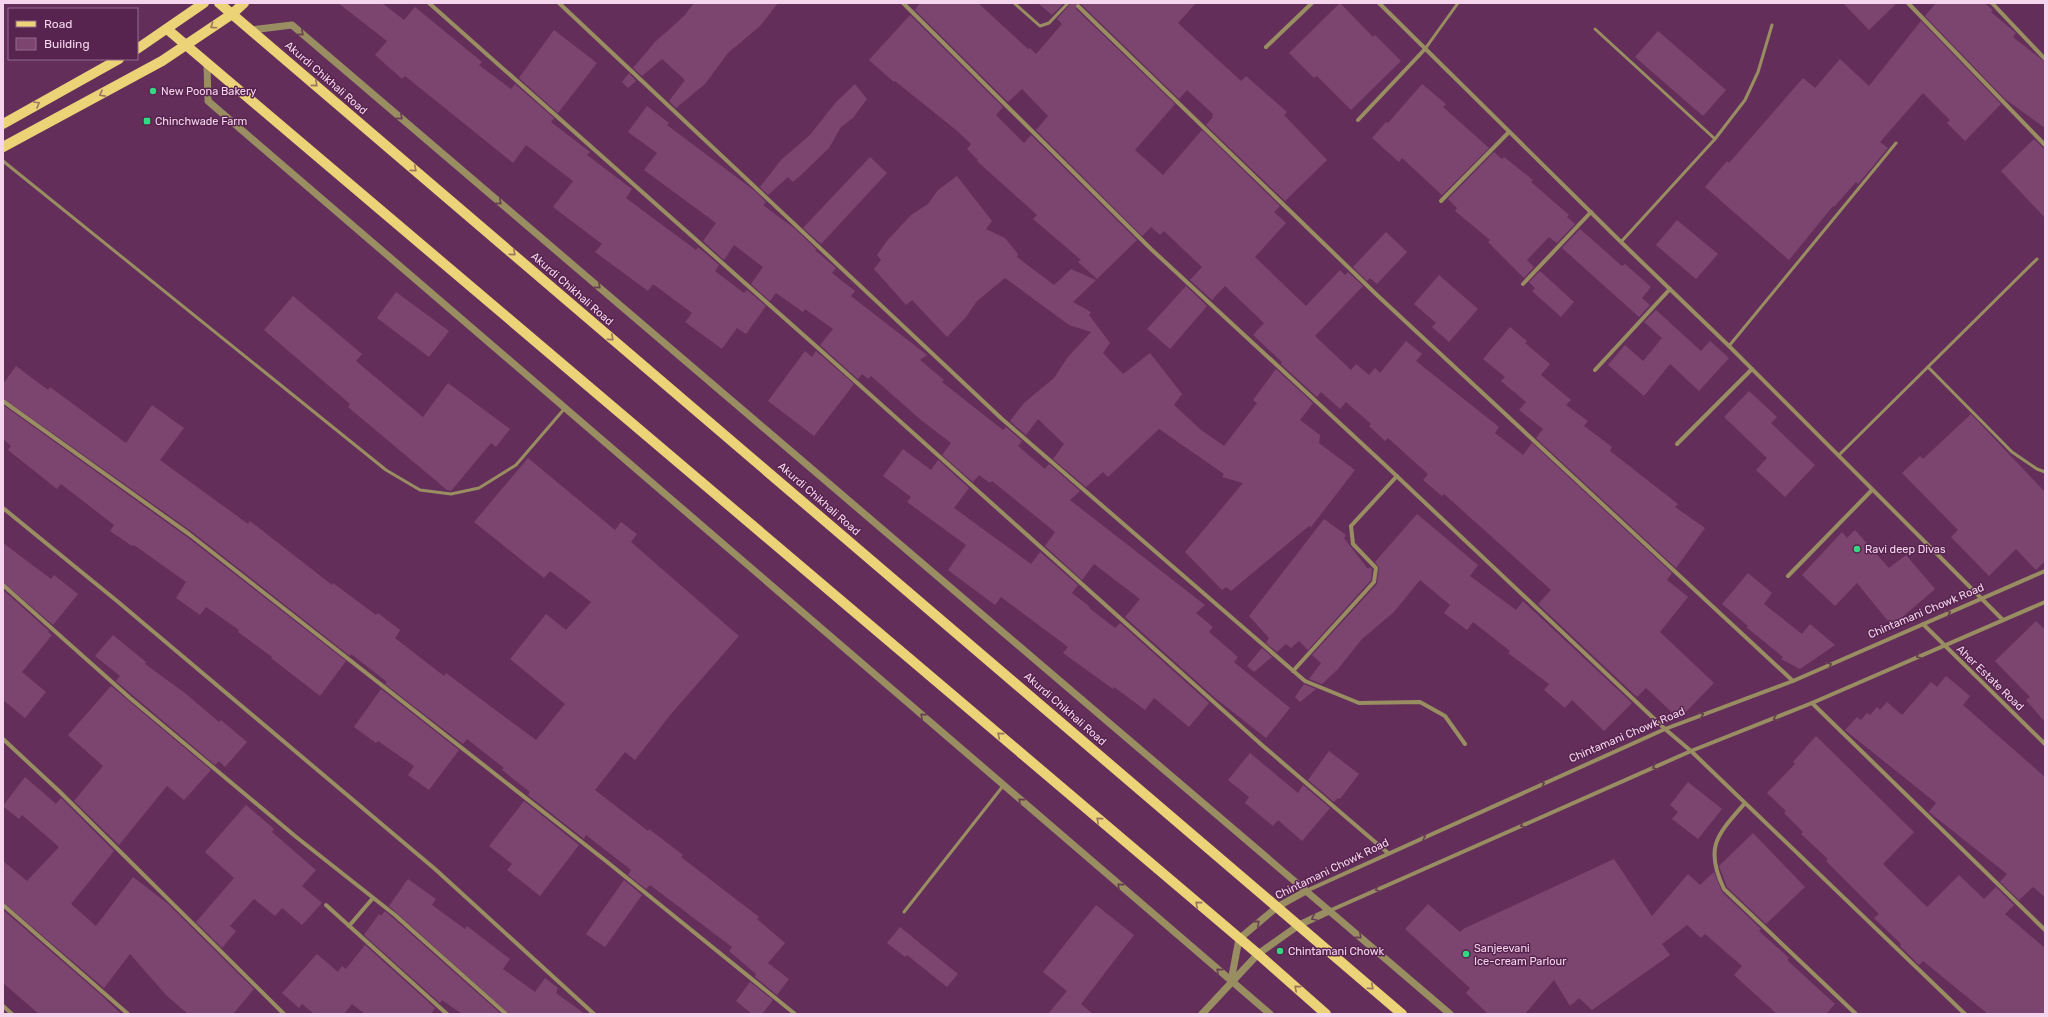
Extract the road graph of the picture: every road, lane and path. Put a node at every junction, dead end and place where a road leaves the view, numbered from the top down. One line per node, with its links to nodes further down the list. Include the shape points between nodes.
1 (204, 3): 17 (main road)
2 (219, 3): 15 (main road, Akurdi Chikhali Road)
3 (244, 3): 15 (main road)
4 (429, 3): 71 (street, via 1262,746)
5 (559, 3): 61 (street, via 1002,419)
6 (903, 3): 50 (street, via 1151,249)
7 (1014, 3): 8 (lane, via 1040,26 1049,23)
8 (1068, 3)
9 (1312, 3): 21 (street)
10 (1379, 3): 23 (street)
11 (1458, 3): 23 (lane)
12 (1908, 3): 32 (street)
13 (1992, 3): 24 (street)
14 (1078, 6): 62 (street, via 1378,296)
15 (232, 14): 19 (main road, Akurdi Chikhali Road); 20 (main road, one-way to 20)
16 (1772, 25): 30 (lane, via 1758,72 1745,100)
17 (167, 29): 20 (main road); 22 (main road)
18 (1595, 29): 30 (lane)
19 (251, 30): 72 (street, one-way to 72, via 292,25); 76 (main road, Akurdi Chikhali Road, one-way to 76)
20 (185, 45): 26 (main road); 33 (main road, one-way to 33, via 162,61)
21 (1266, 47)
22 (138, 48)
23 (1425, 49): 27 (street); 29 (street)
24 (2045, 59)
25 (117, 60): 28 (main road, one-way to 25)
26 (207, 64): 46 (street, via 208,101); 82 (main road, one-way to 26)
27 (1358, 120)
28 (3, 124)
29 (1509, 132): 35 (street); 36 (street)
30 (1715, 139): 37 (lane)
31 (1896, 143): 41 (lane)
32 (2045, 145)
33 (3, 147)
34 (3, 161): 46 (lane, via 386,470 420,490 451,494 479,488 516,465)
35 (1440, 201)
36 (1591, 212): 37 (street); 39 (street)
37 (1621, 242): 40 (street)
38 (2037, 259): 42 (lane)
39 (1523, 284)
40 (1670, 289): 41 (street); 44 (street)
41 (1729, 346): 43 (street)
42 (1928, 367): 48 (lane); 49 (lane, via 2012,452)
43 (1752, 369): 47 (street); 48 (street)
44 (1595, 370)
45 (3, 401): 92 (street, via 189,534 594,852)
46 (565, 408): 69 (street, one-way to 46)
47 (1677, 444)
48 (1838, 455): 51 (street)
49 (2045, 472)
50 (1397, 476): 61 (street, via 1351,526 1353,544 1376,568 1374,582); 64 (street)
51 (1872, 490): 54 (street); 56 (street)
52 (3, 508): 91 (street, via 435,869)
53 (2045, 571): 56 (street, Chintamani Chowk Road)
54 (1788, 576)
55 (3, 585): 73 (street, via 130,698)
56 (1982, 599): 58 (street); 59 (street, Chintamani Chowk Road, one-way to 56)
57 (2045, 602): 58 (street)
58 (2003, 620): 60 (street)
59 (1923, 624): 60 (street, Aher Estate Road); 62 (street, Chintamani Chowk Road, one-way to 59)
60 (1944, 646): 63 (street, one-way to 63); 67 (street, Aher Estate Road)
61 (1293, 671): 66 (street, via 1305,681 1359,704 1420,702 1445,716)
62 (1793, 681): 64 (street, Chintamani Chowk Road, one-way to 62)
63 (1812, 704): 68 (street, one-way to 68); 81 (street)
64 (1665, 729): 68 (street); 71 (street, Chintamani Chowk Road, one-way to 64)
65 (3, 739): 88 (street)
66 (1465, 744)
67 (2045, 744)
68 (1691, 751): 70 (street); 77 (street, one-way to 77)
69 (1003, 786): 78 (lane); 84 (street, one-way to 69)
70 (1745, 803): 98 (street, via 1720,832 1714,852 1717,873 1724,889); 99 (street)
71 (1388, 853): 72 (street, Chintamani Chowk Road)
72 (1306, 891): 76 (street, Chintamani Chowk Road); 77 (street)
73 (373, 898): 80 (street); 90 (street)
74 (3, 905): 87 (street)
75 (326, 905): 80 (street)
76 (1277, 907): 79 (main road, Akurdi Chikhali Road); 82 (street, Chintamani Chowk Road, one-way to 76)
77 (1329, 911): 79 (street, one-way to 79); 97 (street, one-way to 97)
78 (904, 912)
79 (1299, 925): 83 (street); 96 (main road, Akurdi Chikhali Road, one-way to 96)
80 (349, 926): 89 (street)
81 (2045, 930)
82 (1239, 939): 83 (main road); 84 (street)
83 (1258, 954): 84 (street); 95 (main road, one-way to 83)
84 (1231, 981): 93 (street); 94 (street)
85 (3, 1006): 86 (street)
86 (12, 1014)
87 (128, 1014)
88 (284, 1014)
89 (447, 1014)
90 (506, 1014)
91 (594, 1014)
92 (795, 1014)
93 (1202, 1014)
94 (1270, 1014)
95 (1326, 1014)
96 (1402, 1014)
97 (1450, 1014)
98 (1856, 1014)
99 (1965, 1014)

